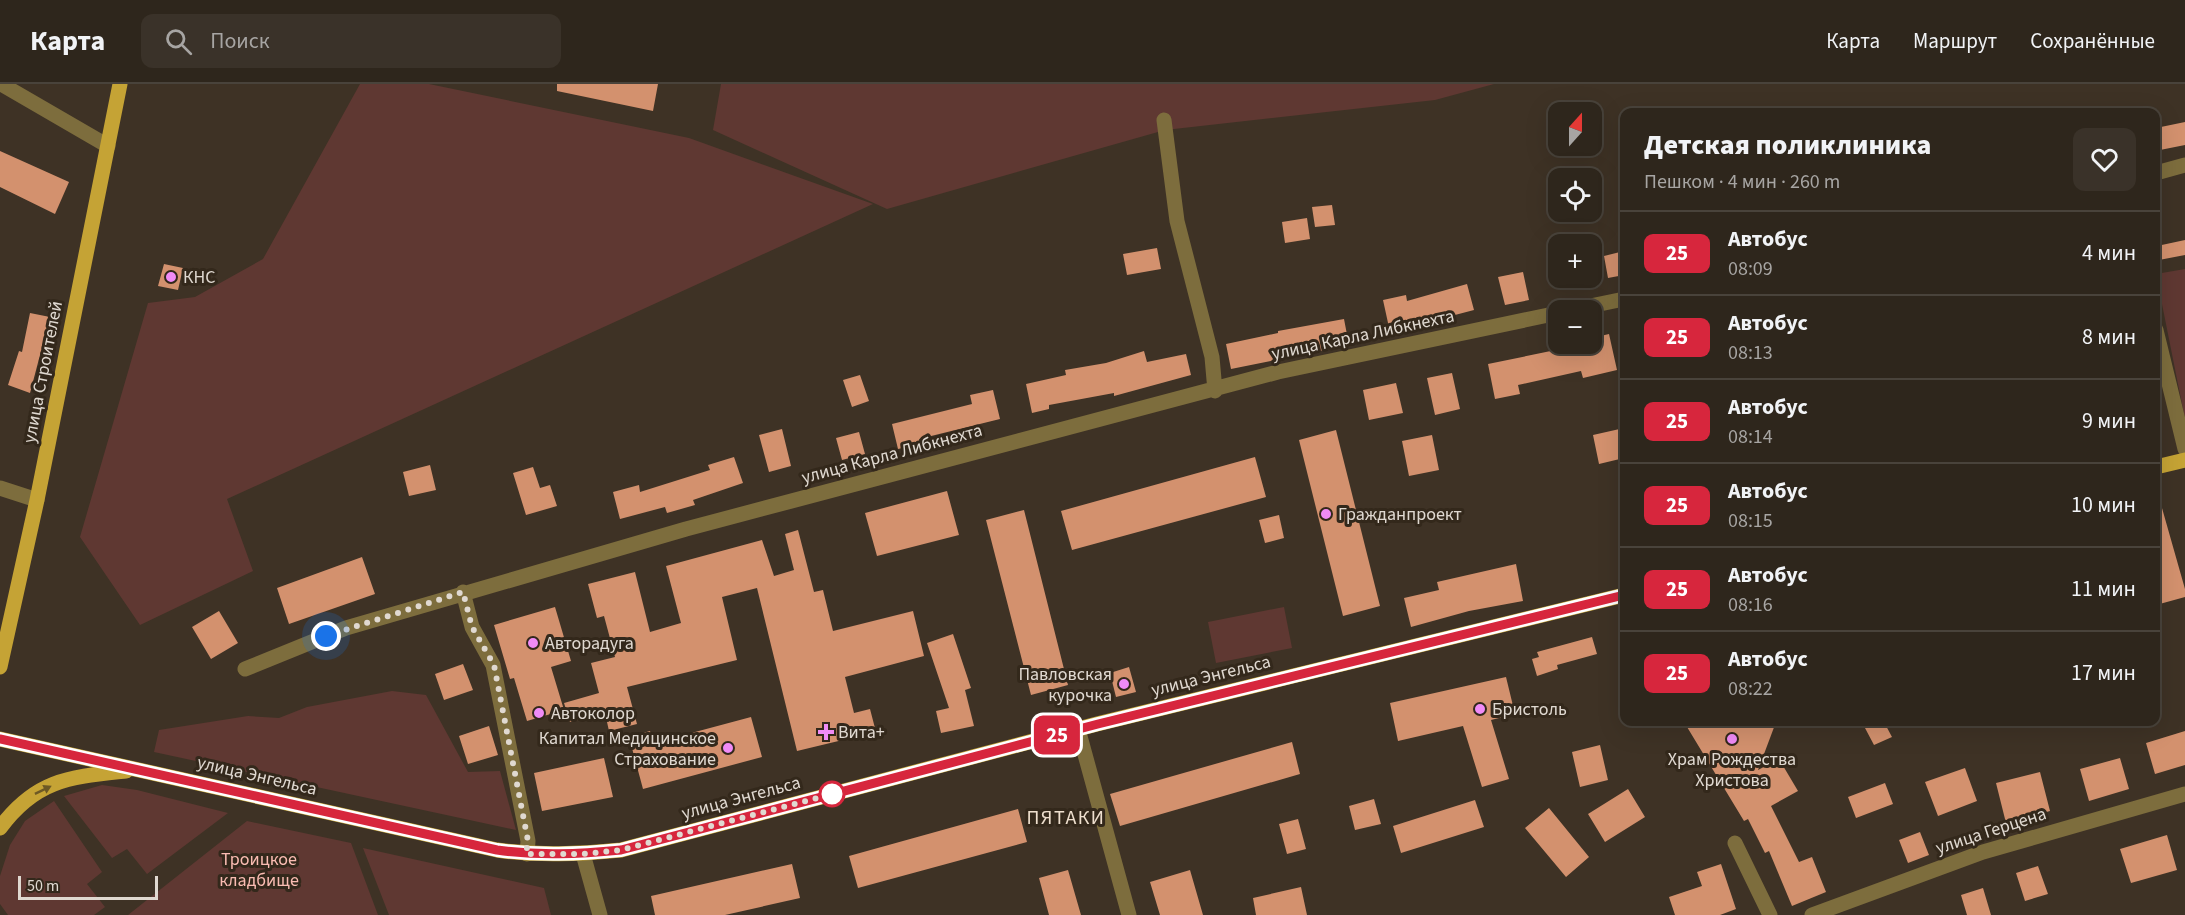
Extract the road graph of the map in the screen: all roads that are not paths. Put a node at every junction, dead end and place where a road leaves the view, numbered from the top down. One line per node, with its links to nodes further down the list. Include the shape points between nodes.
1 (1, 84): 4 (street)
2 (120, 84): 4 (main road, улица Строителей)
3 (1164, 120): 11 (street, via 1177,221 1212,357)
4 (108, 146): 16 (main road, улица Строителей)
5 (2185, 165): 6 (street)
6 (2160, 172)
7 (1620, 300): 8 (street)
8 (1602, 304)
9 (1548, 315): 11 (street, улица Карла Либкнехта, via 1278,372)
10 (2160, 346): 12 (street)
11 (1215, 391): 17 (street, улица Карла Либкнехта, via 824,491)
12 (2185, 449)
13 (2185, 460): 14 (main road)
14 (2160, 466)
15 (0, 488): 16 (street)
16 (37, 500): 19 (main road, улица Строителей)
17 (463, 592): 20 (street, улица Карла Либкнехта, via 346,628); 27 (street, via 472,627 494,665 528,841)
18 (1620, 596): 21 (main road, улица Энгельса)
19 (0, 667)
20 (245, 669)
21 (1078, 729): 28 (main road, улица Энгельса, via 621,850); 30 (street)
22 (0, 739): 23 (main road, улица Энгельса)
23 (138, 770): 25 (main road, one-way to 23, via 30,796 69,777); 27 (main road, улица Энгельса)
24 (2185, 794): 32 (street, улица Герцена, via 1983,852)
25 (0, 828)
26 (1735, 843): 31 (street)
27 (526, 854): 28 (main road, улица Энгельса)
28 (583, 854): 29 (street)
29 (600, 915)
30 (1129, 915)
31 (1770, 915)
32 (1812, 915)

